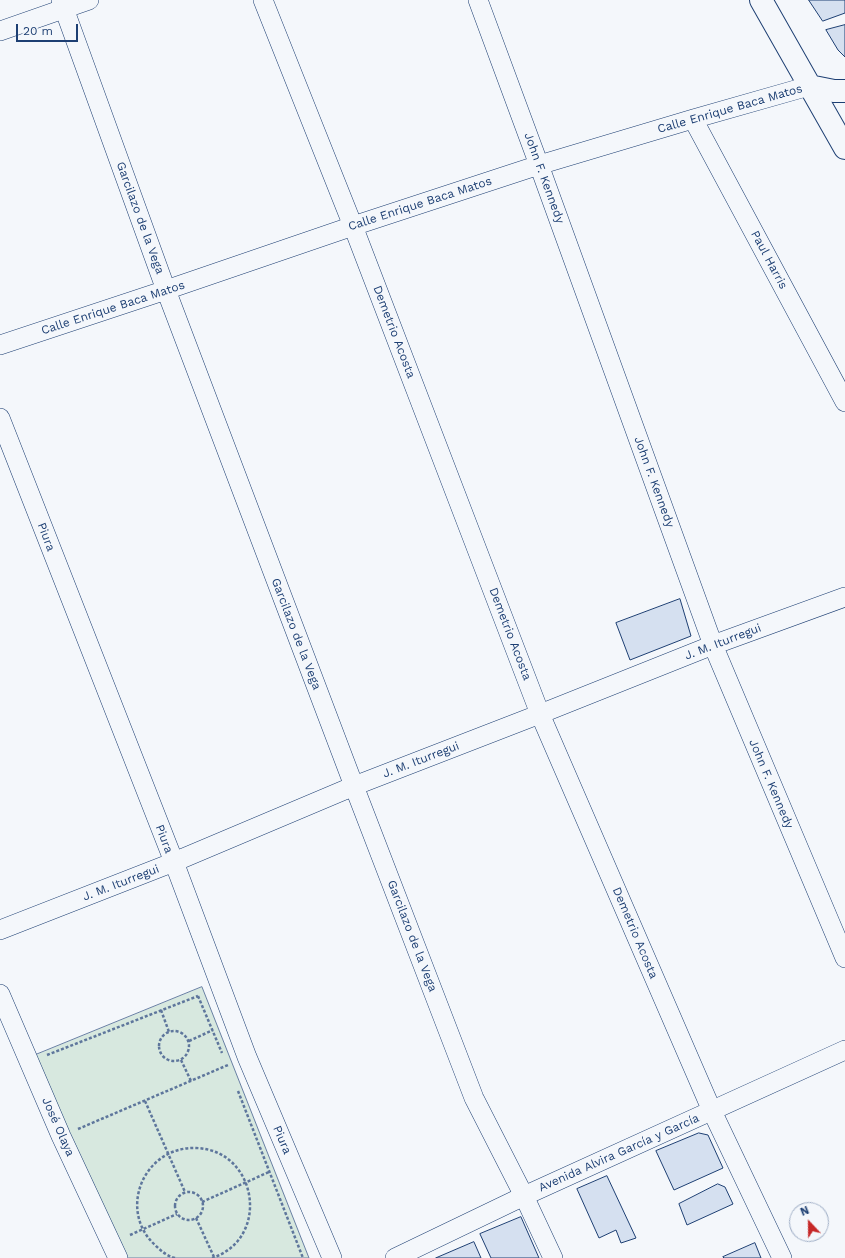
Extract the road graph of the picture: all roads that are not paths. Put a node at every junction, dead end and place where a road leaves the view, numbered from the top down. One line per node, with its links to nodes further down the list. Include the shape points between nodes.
1 (89, 0): 5 (street)
2 (263, 0): 12 (street, Demetrio Acosta)
3 (478, 0): 11 (street, John F. Kennedy)
4 (761, 0): 7 (street)
5 (62, 4): 6 (street); 13 (street, Garcilazo de la Vega)
6 (0, 31)
7 (809, 86): 8 (street, Calle Enrique Baca Matos); 9 (street, Calle Enrique Baca Matos); 10 (street)
8 (845, 91)
9 (694, 119): 11 (street, Calle Enrique Baca Matos); 15 (street, Paul Harris)
10 (845, 148)
11 (539, 165): 12 (street, Calle Enrique Baca Matos); 18 (street, John F. Kennedy)
12 (353, 226): 13 (street, Calle Enrique Baca Matos); 19 (street, Demetrio Acosta)
13 (166, 290): 14 (street, Calle Enrique Baca Matos); 20 (street, Garcilazo de la Vega)
14 (0, 345)
15 (845, 402)
16 (0, 418): 21 (street, Piura)
17 (845, 597): 18 (street, J. M. Iturregui)
18 (713, 645): 19 (street, J. M. Iturregui); 23 (street, John F. Kennedy)
19 (540, 714): 20 (street, J. M. Iturregui); 26 (street, Demetrio Acosta)
20 (354, 786): 21 (street, J. M. Iturregui); 27 (street, Garcilazo de la Vega, via 474,1098)
21 (174, 862): 22 (street, J. M. Iturregui); 29 (street, Piura, via 247,1057)
22 (0, 930)
23 (845, 958)
24 (0, 994): 28 (street, José Olaya, via 61,1136)
25 (845, 1050): 26 (street, Avenida Alvira García y García)
26 (712, 1111): 27 (street, Avenida Alvira García y García); 32 (street, Demetrio Acosta)
27 (524, 1196): 30 (street, Avenida Alvira García y García); 31 (street, Garcilazo de la Vega)
28 (118, 1258)
29 (332, 1258)
30 (395, 1258)
31 (553, 1258)
32 (782, 1258)

